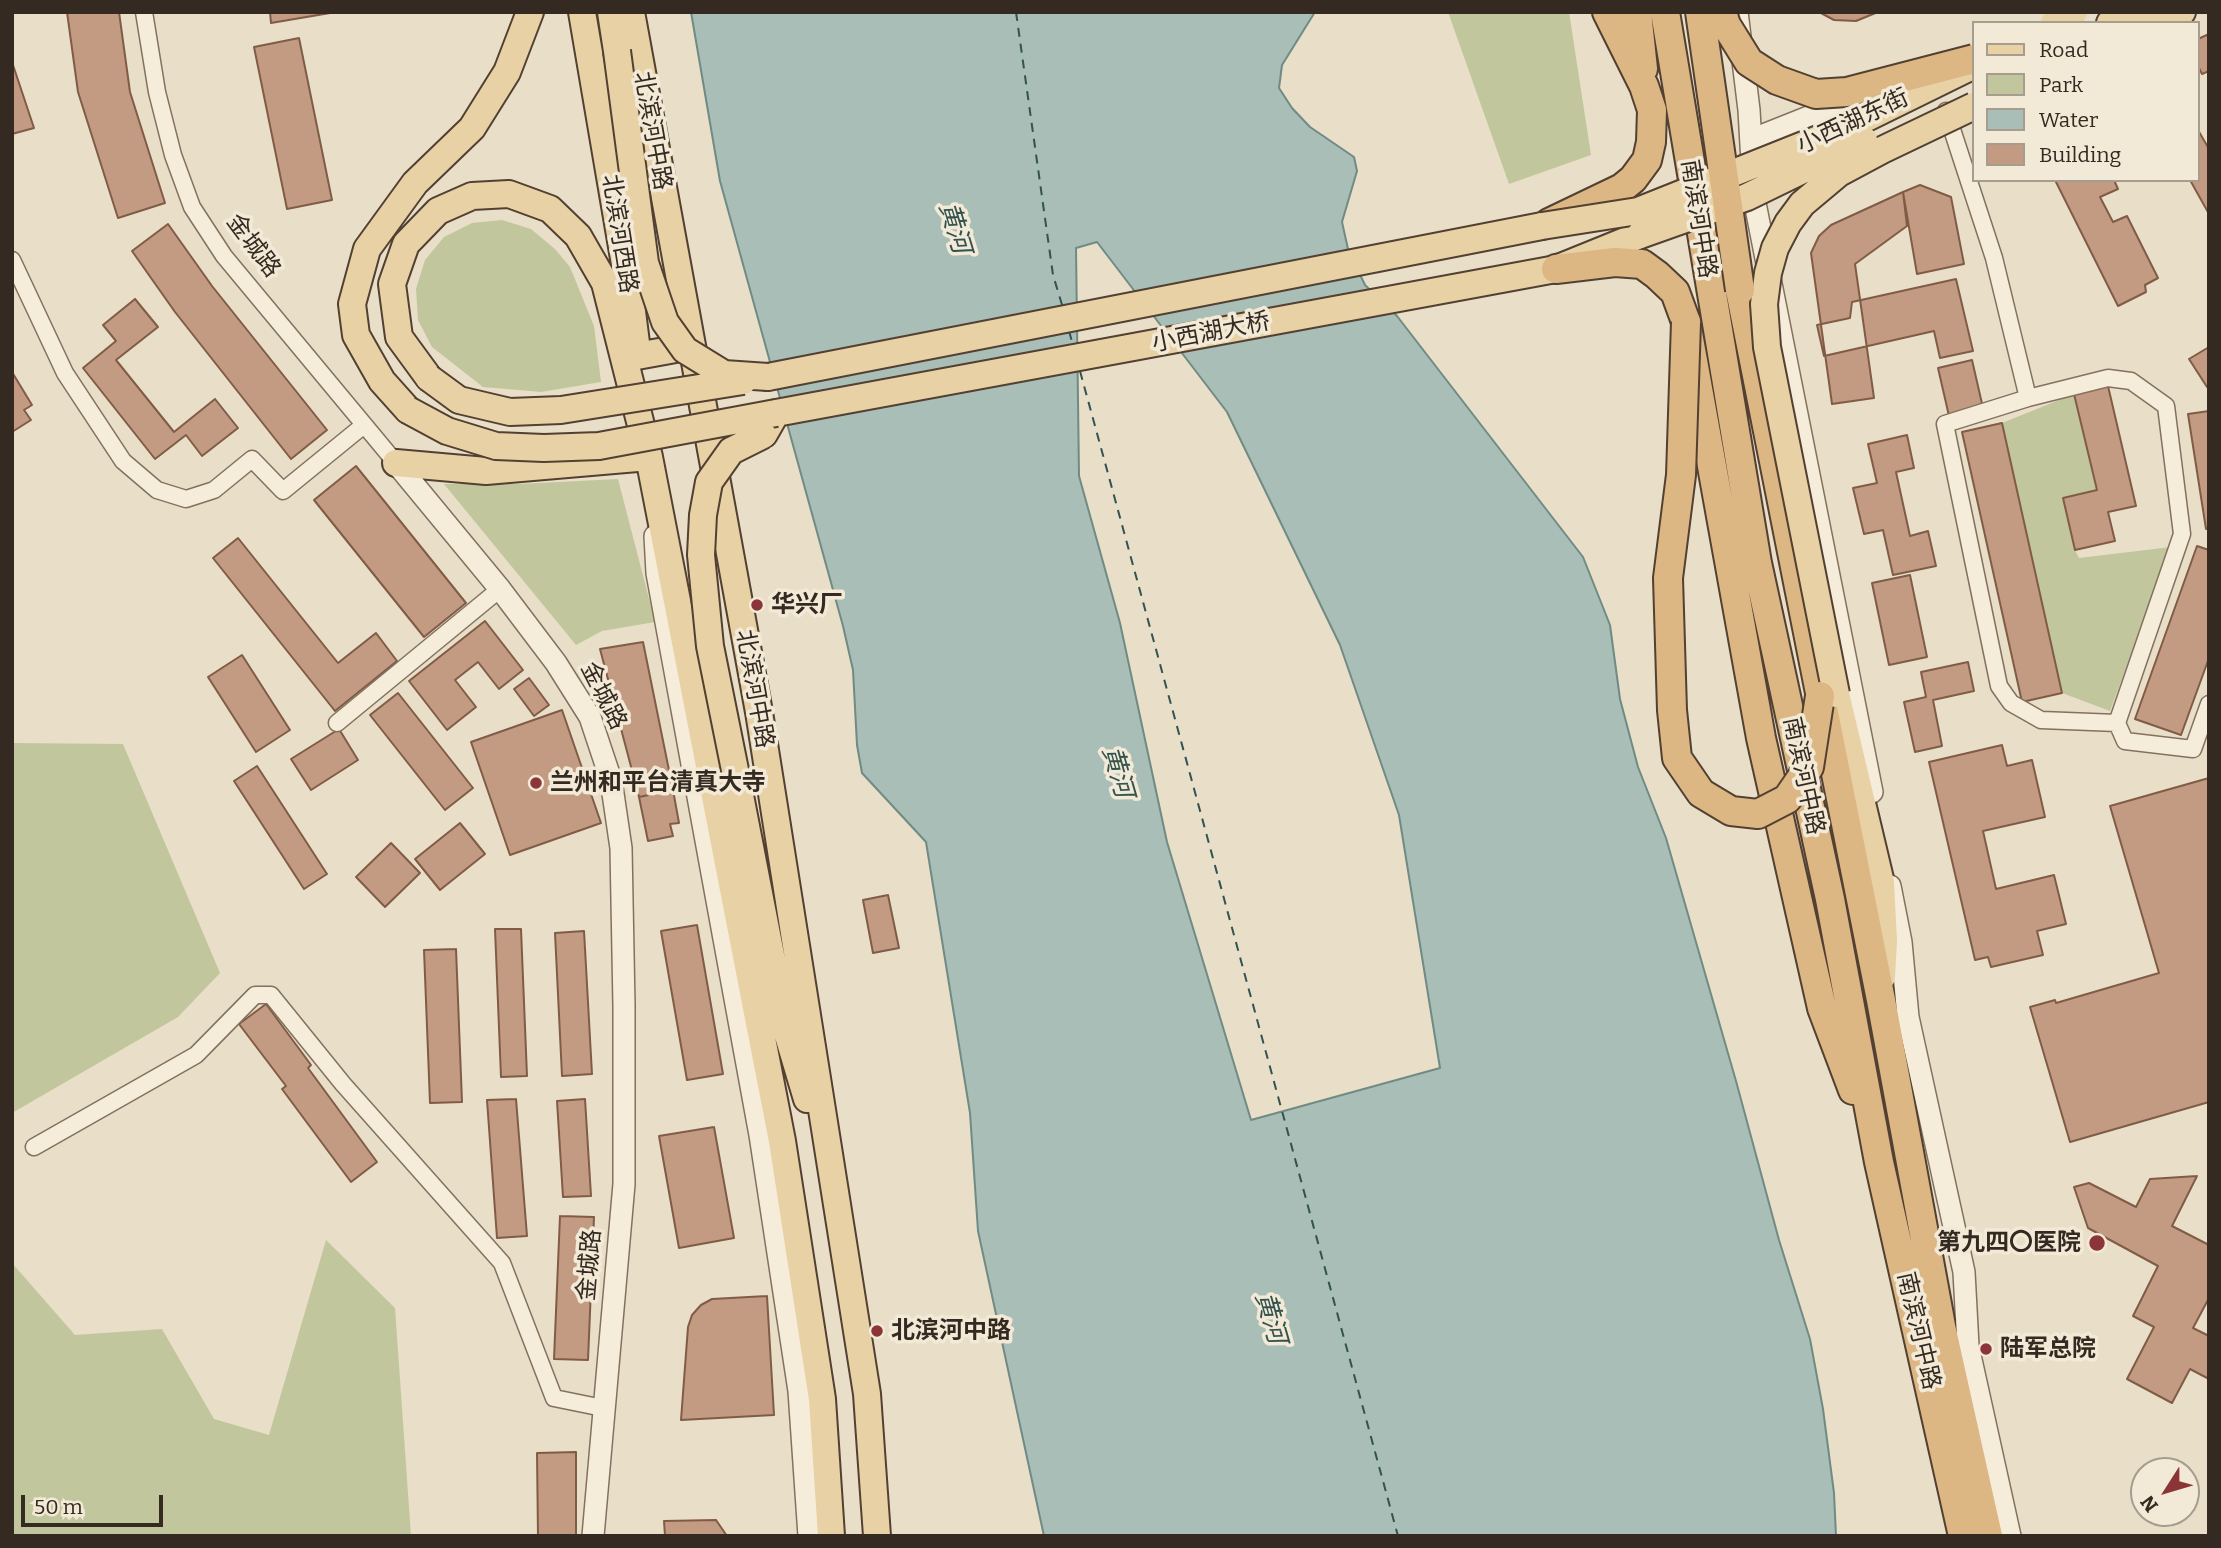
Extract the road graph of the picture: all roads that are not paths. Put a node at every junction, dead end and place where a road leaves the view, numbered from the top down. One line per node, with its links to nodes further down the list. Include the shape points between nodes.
1 (144, 12): 41 (street, 金城路, via 157,92 192,207 224,256)
2 (530, 12): 40 (main road, 小西湖大桥, bridge, via 507,72 472,128 415,183 368,249 352,304 356,335 382,381 408,410 447,431 496,446 599,446)
3 (582, 12): 37 (main road, 北滨河西路)
4 (611, 12): 38 (main road, bridge, via 645,262 665,321 685,350 724,374)
5 (631, 12): 36 (main road, 北滨河中路)
6 (1607, 12): 25 (highway)
7 (1637, 12): 25 (highway)
8 (1665, 12): 50 (highway, 南滨河中路, via 1757,563 1830,899)
9 (1699, 12): 45 (highway, 南滨河中路, bridge, via 1740,290)
10 (1722, 12): 23 (highway, bridge, via 1749,62 1777,80 1816,94 1847,92)
11 (1737, 12): 30 (street, 南滨河中路)
12 (2074, 12): 17 (main road, bridge)
13 (2085, 12): 18 (main road, bridge)
14 (2133, 12): 19 (main road)
15 (2151, 12): 20 (street)
16 (2182, 12): 21 (main road)
17 (2057, 21)
18 (2067, 21)
19 (2114, 21)
20 (2132, 21)
21 (2160, 21)
22 (1972, 53): 30 (street, 小西湖东街)
23 (1972, 60)
24 (1972, 66): 32 (main road, 小西湖大桥, bridge, via 1846,128 1638,211)
25 (1644, 86): 32 (highway, bridge, via 1652,110 1647,160 1622,188)
26 (1972, 87): 34 (main road, 小西湖大桥, bridge, via 1747,197)
27 (1972, 97): 29 (main road, bridge)
28 (1972, 107): 29 (main road, bridge)
29 (1944, 114): 31 (street, 小西湖东街); 39 (street, via 1994,258); 45 (main road, bridge, via 1839,173 1802,204 1775,248 1768,273 1764,304 1767,347)
30 (1751, 140): 31 (street, 南滨河中路)
31 (1754, 198): 59 (street, 南滨河中路, via 1901,942 1908,1017 1964,1272 1968,1346)
32 (1542, 226): 38 (main road, 小西湖大桥)
33 (12, 260): 41 (street, via 65,373 123,461 157,490 186,499 214,490 252,459 283,491)
34 (1556, 269): 35 (highway, via 1615,262 1642,264 1675,292); 40 (main road, 小西湖大桥)
35 (1686, 321): 45 (highway, bridge, via 1681,475 1668,578 1677,758 1700,793 1731,811 1758,814 1787,799 1809,767); 50 (highway, bridge, via 1761,738 1822,1008)
36 (692, 346): 37 (main road); 51 (main road, 北滨河中路, via 759,712)
37 (637, 356): 42 (main road, 北滨河西路)
38 (768, 377): 42 (main road, bridge, via 561,410 510,412 459,400 429,378 399,337 391,284 406,244 438,211 472,197 509,194 550,209 578,236 605,283)
39 (2028, 398): 48 (street, via 2108,378 2131,381 2166,406 2182,534); 48 (street, via 1945,425 1999,686 2011,704 2041,720)
40 (776, 413): 51 (main road, bridge, via 763,435 731,452 709,482 701,555 710,646 783,1022)
41 (364, 425): 43 (street, 金城路)
42 (649, 457): 43 (main road, via 486,471); 54 (street, via 657,573 760,1135 799,1391); 55 (main road, via 782,1141 821,1399)
43 (396, 463): 44 (street, 金城路)
44 (500, 589): 47 (street); 52 (street, 金城路, via 590,717 617,813 624,993 624,1184)
45 (1828, 695): 58 (highway, 南滨河中路, via 1941,1326)
46 (2209, 704): 48 (street, via 2193,749 2125,741)
47 (337, 723)
48 (2116, 723)
49 (34, 1147): 52 (street, via 196,1055 255,995 271,995 342,1084 502,1263 554,1398)
50 (1879, 1162): 57 (highway, 南滨河中路)
51 (835, 1191): 56 (main road, 北滨河中路, via 867,1394)
52 (603, 1408): 53 (street, 金城路)
53 (593, 1536)
54 (809, 1536)
55 (831, 1536)
56 (877, 1536)
57 (1963, 1536)
58 (1988, 1536)
59 (2010, 1536)

